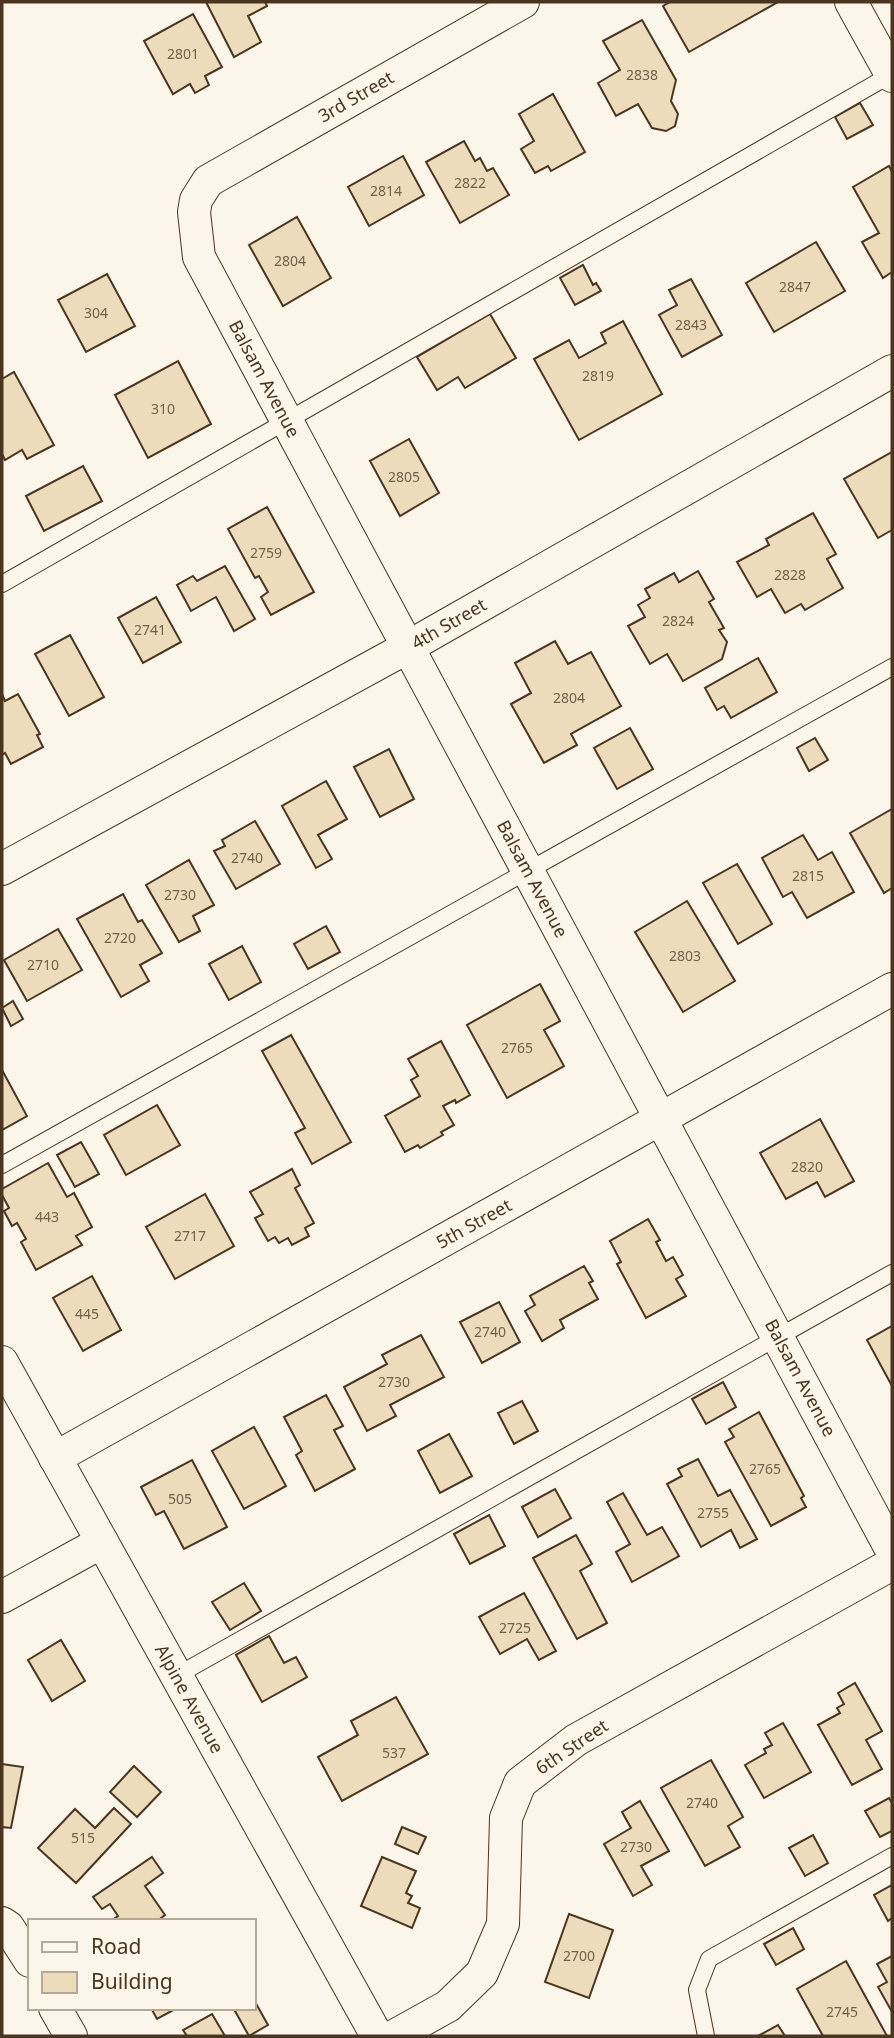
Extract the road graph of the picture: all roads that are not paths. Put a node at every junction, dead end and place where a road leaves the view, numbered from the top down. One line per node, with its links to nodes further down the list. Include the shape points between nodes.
1 (523, 2): 4 (street, 3rd Street, via 208,181)
2 (851, 2): 3 (street)
3 (892, 75): 6 (lane)
4 (196, 200): 6 (street, Balsam Avenue, via 199,257)
5 (892, 372): 8 (street, 4th Street)
6 (287, 422): 7 (lane); 8 (street, Balsam Avenue)
7 (2, 584)
8 (408, 647): 10 (street, 4th Street); 11 (street, Balsam Avenue)
9 (892, 667): 11 (lane)
10 (2, 869)
11 (528, 872): 13 (street, Balsam Avenue); 14 (lane)
12 (892, 989): 13 (street, 5th Street)
13 (661, 1120): 16 (street, Balsam Avenue); 18 (street, 5th Street)
14 (2, 1165)
15 (892, 1273): 16 (lane)
16 (778, 1337): 20 (street, Balsam Avenue); 23 (lane)
17 (2, 1362): 18 (street, Alpine Avenue)
18 (55, 1458): 19 (street, Alpine Avenue)
19 (102, 1542): 22 (street); 23 (street, Alpine Avenue)
20 (892, 1551)
21 (892, 1564): 30 (street, 6th Street, via 576,1740 520,1783 506,1818 503,1924 482,1973 448,2006)
22 (2, 1597)
23 (176, 1676): 29 (street, Alpine Avenue)
24 (892, 1856): 31 (lane, via 709,1959 697,1990)
25 (2, 1923): 26 (street)
26 (28, 1958)
27 (56, 2010): 28 (street)
28 (71, 2036)
29 (377, 2036)
30 (394, 2036)
31 (706, 2036)

